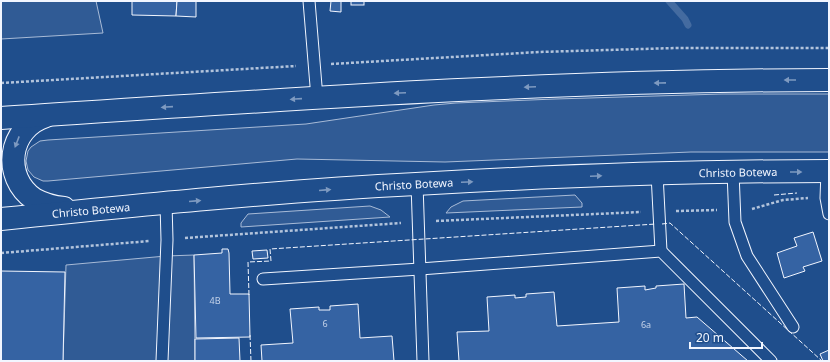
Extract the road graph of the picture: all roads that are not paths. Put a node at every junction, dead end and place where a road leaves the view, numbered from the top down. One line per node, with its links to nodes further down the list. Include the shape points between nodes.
1 (308, 1): 3 (lane)
2 (829, 80): 3 (main road, one-way to 3, via 550,86)
3 (318, 98): 4 (main road, one-way to 4)
4 (58, 114): 5 (main road); 11 (main road, one-way to 11, via 35,120 25,128 15,147 16,176 28,194 38,201 60,208)
5 (1, 118)
6 (828, 171): 7 (main road, Christo Botewa, one-way to 6); 12 (lane, via 826,198)
7 (733, 172): 8 (main road, Christo Botewa); 17 (lane, via 735,222 747,256)
8 (657, 174): 9 (main road, Christo Botewa, one-way to 8); 14 (lane)
9 (417, 184): 10 (main road, Christo Botewa, one-way to 9); 15 (lane)
10 (166, 203): 11 (main road, Christo Botewa); 18 (lane)
11 (87, 210): 13 (main road, Christo Botewa)
12 (829, 214)
13 (1, 218)
14 (661, 251): 15 (lane); 20 (lane)
15 (420, 269): 16 (lane); 19 (lane)
16 (263, 279)
17 (793, 327)
18 (162, 361)
19 (423, 361)
20 (771, 361)

